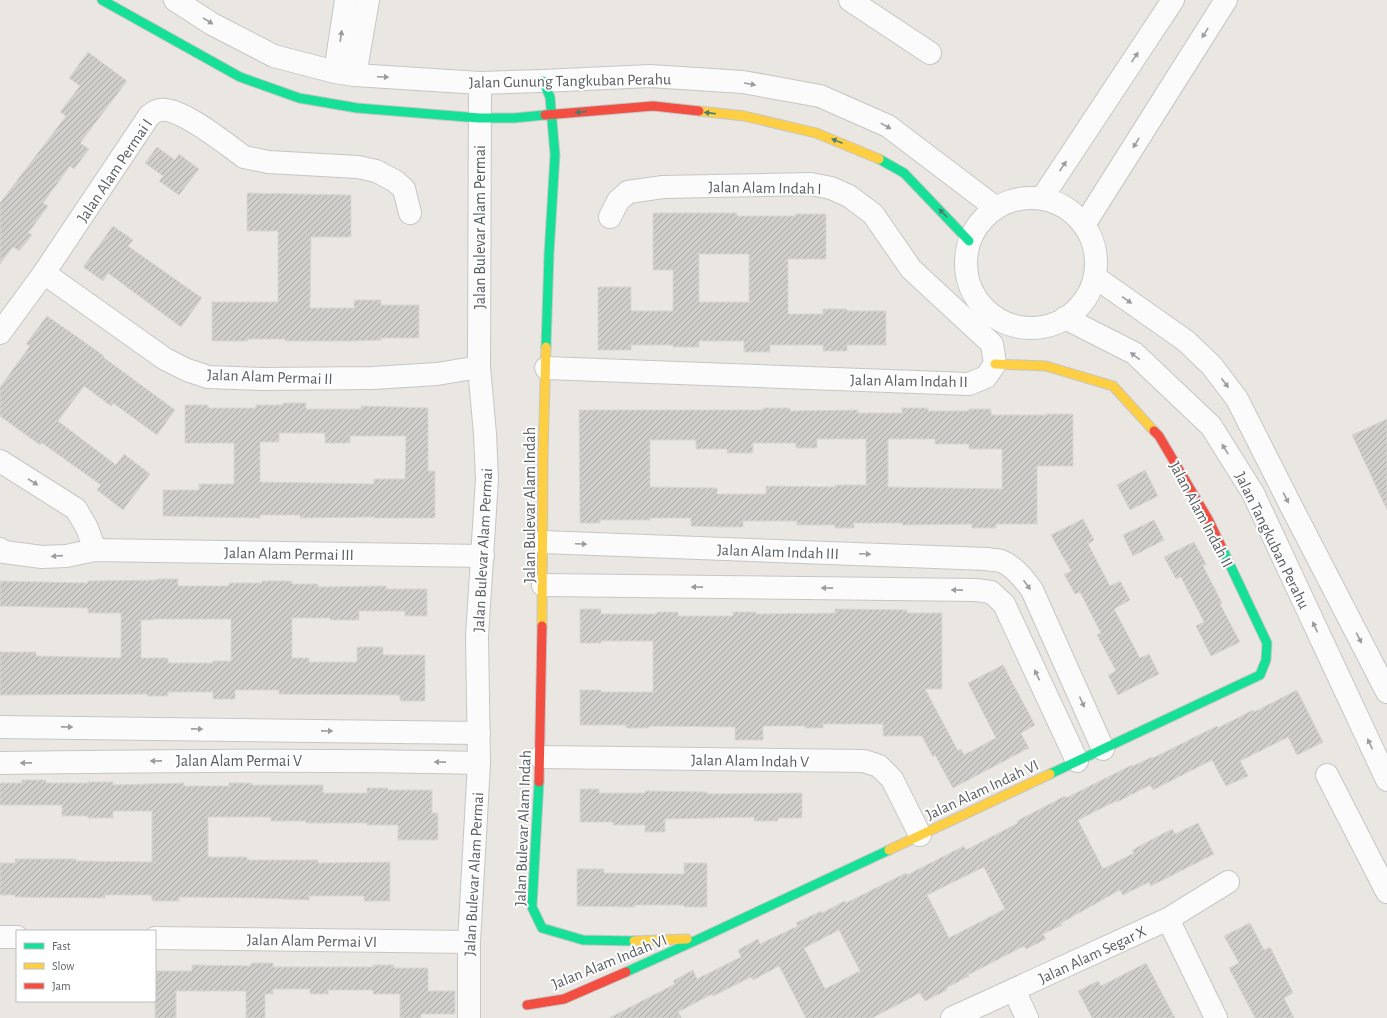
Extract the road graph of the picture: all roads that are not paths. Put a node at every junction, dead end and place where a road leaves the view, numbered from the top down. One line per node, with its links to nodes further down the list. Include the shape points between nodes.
1 (102, 0): 13 (street, Jalan Gunung Tangkuban Perahu, via 240,77 300,98 357,108)
2 (175, 0): 9 (street, Jalan Gunung Tangkuban Perahu, one-way to 9, via 212,24 274,56)
3 (346, 0): 9 (street, one-way to 3)
4 (368, 0): 9 (street)
5 (850, 0): 8 (street)
6 (1173, 0): 14 (street, one-way to 6)
7 (1226, 0): 18 (street, one-way to 18)
8 (930, 53)
9 (345, 74): 11 (street, Jalan Gunung Tangkuban Perahu, one-way to 11)
10 (543, 81): 11 (street, Jalan Gunung Tangkuban Perahu); 12 (street, Jalan Bulevar Alam Indah, via 550,97); 15 (street, Jalan Gunung Tangkuban Perahu, one-way to 15, via 650,76 743,82 820,96 888,126)
11 (480, 83): 13 (street, Jalan Bulevar Alam Permai)
12 (552, 114): 13 (street, Jalan Gunung Tangkuban Perahu); 19 (street, Jalan Gunung Tangkuban Perahu, one-way to 12, via 904,173 876,157 816,133 744,116 653,106); 26 (street, Jalan Bulevar Alam Indah, via 555,155)
13 (479, 118): 25 (street, Jalan Bulevar Alam Permai)
14 (1042, 198): 15 (street, via 1010,201); 18 (street, via 1066,208)
15 (996, 208): 19 (street, via 976,228)
16 (410, 213): 20 (street, Jalan Alam Permai I, via 404,189 396,180 376,171 358,167 268,162 244,157 184,116 167,110 158,110 149,116)
17 (610, 217): 24 (street, Jalan Alam Indah I, via 618,201 628,192 663,187 811,184 831,188 849,196 874,214 911,269 992,344)
18 (1084, 224): 21 (street, via 1093,241 1097,259)
19 (970, 241): 22 (street, via 966,261 968,280 976,298 990,313 1007,324 1027,328 1047,326)
20 (44, 273): 23 (street, Jalan Alam Permai I); 25 (street, Jalan Alam Permai II, via 165,359 208,377 373,378 437,374)
21 (1095, 277): 22 (street, via 1089,293 1079,308); 36 (street, Jalan Tangkuban Perahu, one-way to 36, via 1186,341 1212,366 1237,399)
22 (1066, 318): 45 (street, Jalan Tangkuban Perahu, one-way to 22, via 1253,493 1211,426 1134,354)
23 (0, 333)
24 (995, 364): 26 (street, Jalan Alam Indah II, via 986,377 969,384); 35 (street, Jalan Alam Indah II, via 1046,366 1113,386 1159,436 1208,519 1267,643)
25 (479, 367): 31 (street, Jalan Bulevar Alam Permai, via 487,479)
26 (546, 368): 28 (street, Jalan Bulevar Alam Indah)
27 (0, 461): 30 (street, one-way to 30, via 76,509)
28 (542, 542): 32 (street, Jalan Alam Indah III, one-way to 32, via 987,559 1001,561); 33 (street, Jalan Bulevar Alam Indah)
29 (0, 549): 30 (street, Jalan Alam Permai III, one-way to 29, via 66,556 42,557 4,552)
30 (95, 550): 31 (street, Jalan Alam Permai III)
31 (483, 556): 38 (street, Jalan Bulevar Alam Permai, via 477,636)
32 (1012, 567): 34 (street); 39 (street, Jalan Alam Indah III, one-way to 39, via 1032,590)
33 (543, 585): 34 (street, one-way to 33); 40 (street, Jalan Bulevar Alam Indah)
34 (992, 592): 41 (street, one-way to 34, via 1004,604)
35 (1268, 658): 39 (street, Jalan Alam Indah VI, via 1260,675)
36 (1387, 692)
37 (0, 727): 38 (street, Jalan Alam Permai V, one-way to 38)
38 (479, 733): 43 (street, Jalan Bulevar Alam Permai)
39 (1103, 749): 41 (street, Jalan Alam Indah VI)
40 (540, 757): 46 (street, Jalan Alam Indah V, via 864,761 879,766 892,778); 50 (street, Jalan Bulevar Alam Indah, via 532,907)
41 (1077, 761): 46 (street, Jalan Alam Indah VI)
42 (0, 763): 43 (street, Jalan Alam Permai V, one-way to 42, via 371,760)
43 (479, 763): 55 (street, Jalan Bulevar Alam Permai)
44 (1327, 775): 48 (street)
45 (1387, 780)
46 (920, 835): 54 (street, Jalan Alam Indah VI)
47 (1228, 882): 49 (street, Jalan Alam Segar X)
48 (1387, 892)
49 (1168, 919): 56 (street, Jalan Alam Segar X); 61 (street)
50 (542, 928): 54 (street, Jalan Alam Indah VI, via 583,940 620,942)
51 (0, 937): 52 (street)
52 (16, 937)
53 (156, 938): 55 (street, Jalan Alam Permai VI)
54 (699, 939): 57 (street, Jalan Alam Indah VI, via 564,999)
55 (469, 942): 58 (street, Jalan Bulevar Alam Permai)
56 (1014, 990): 59 (street, Jalan Alam Segar X); 60 (street)
57 (528, 1004)
58 (469, 1018)
59 (952, 1018)
60 (1027, 1018)
61 (1216, 1018)

